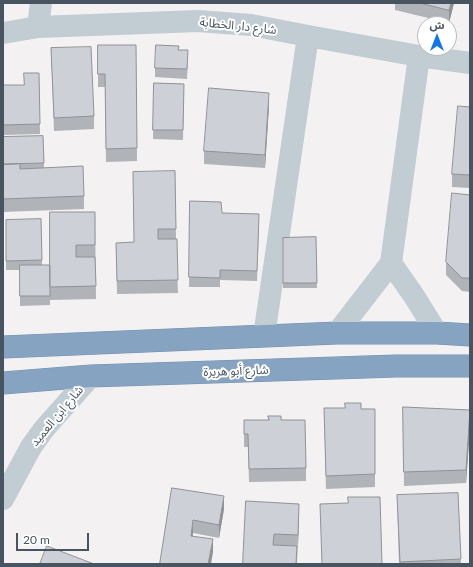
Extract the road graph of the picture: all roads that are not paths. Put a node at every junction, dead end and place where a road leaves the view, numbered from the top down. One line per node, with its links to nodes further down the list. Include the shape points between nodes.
1 (41, 3): 2 (street)
2 (38, 27): 3 (street, شارع دار الخطابة); 4 (street, شارع دار الخطابة, via 198,20 251,24)
3 (3, 33)
4 (308, 36): 5 (street, شارع دار الخطابة); 12 (street)
5 (417, 56)
6 (419, 56): 7 (street, شارع دار الخطابة); 8 (street)
7 (470, 62)
8 (391, 263): 9 (street); 10 (street)
9 (437, 333): 10 (highway); 11 (highway)
10 (337, 334): 12 (highway)
11 (470, 335)
12 (264, 336): 13 (highway)
13 (3, 347)
14 (470, 366): 15 (highway, شارع أبو هريرة)
15 (91, 376): 16 (highway, شارع أبو هريرة); 17 (street, شارع ابن العميد, via 31,447)
16 (3, 383)
17 (3, 500)

